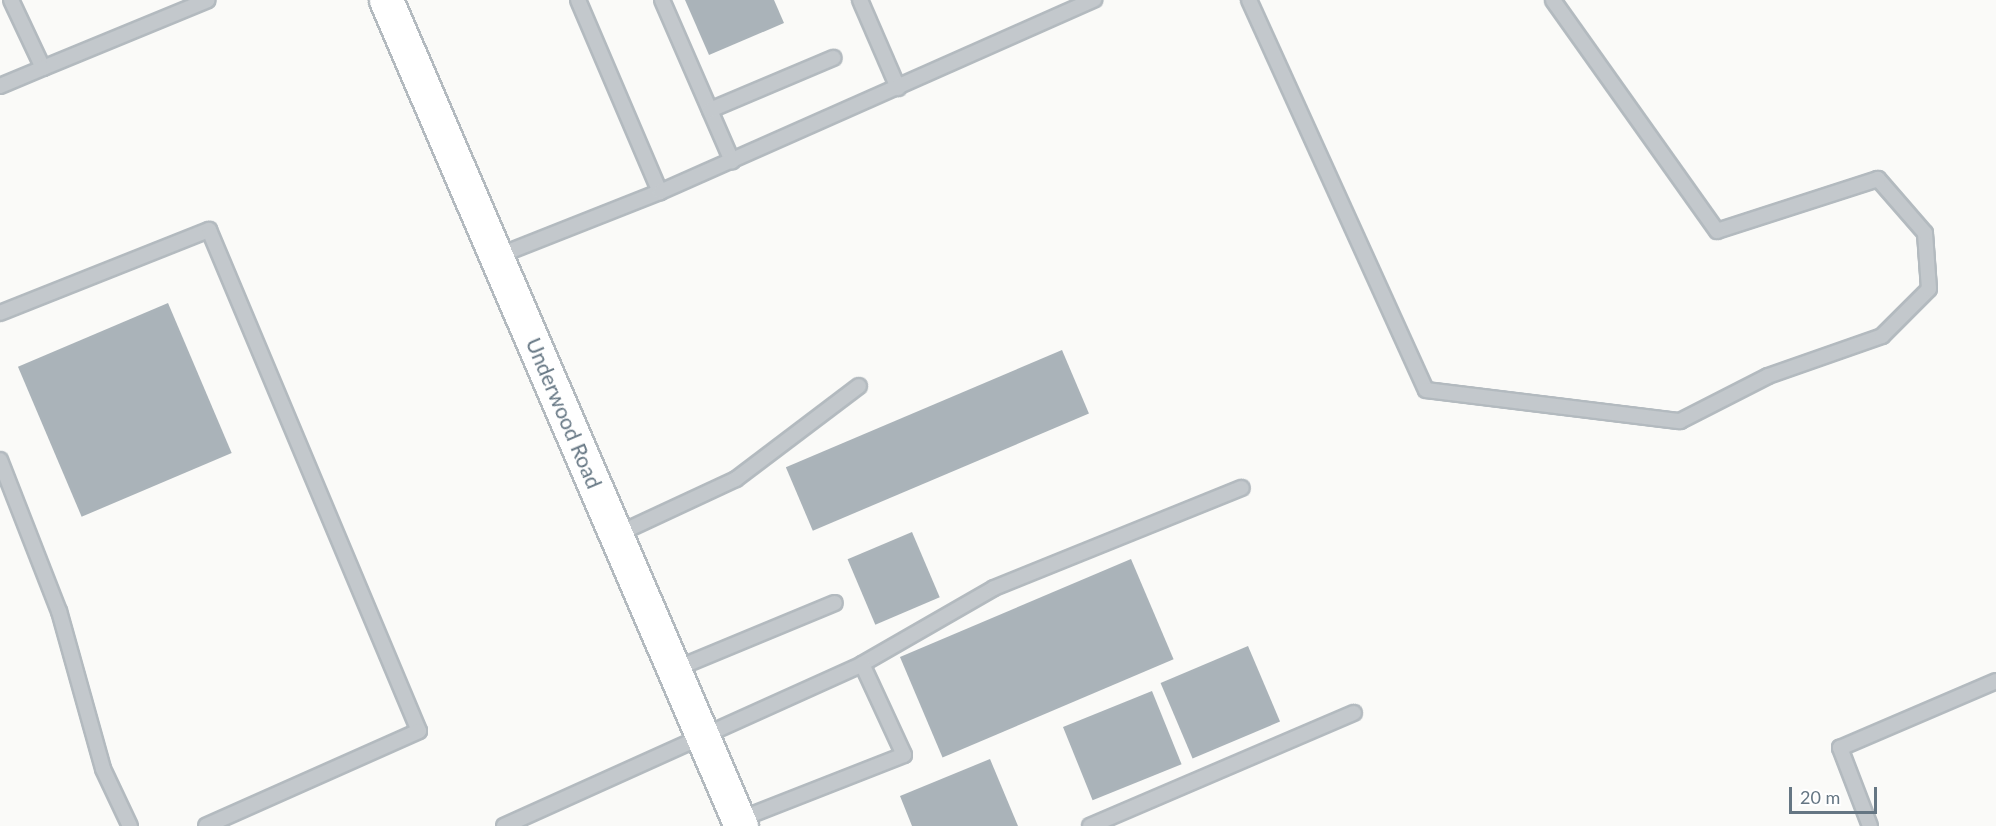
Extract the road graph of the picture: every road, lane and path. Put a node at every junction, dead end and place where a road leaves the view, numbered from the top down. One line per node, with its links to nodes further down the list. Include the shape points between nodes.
1 (11, 0): 11 (lane)
2 (208, 0): 11 (lane)
3 (386, 0): 17 (main road, Underwood Road)
4 (578, 0): 16 (lane)
5 (662, 0): 14 (lane)
6 (860, 0): 13 (lane)
7 (1094, 0): 13 (lane)
8 (1248, 0): 9 (lane, via 1426,390 1680,421 1768,376 1882,336 1929,289 1925,233 1878,179 1717,231)
9 (1553, 0)
10 (833, 58): 14 (lane)
11 (43, 68): 12 (lane)
12 (0, 86)
13 (898, 88): 15 (lane)
14 (710, 110): 15 (lane)
15 (732, 161): 16 (lane)
16 (660, 192): 17 (lane)
17 (498, 256): 22 (main road, Underwood Road)
18 (0, 313): 31 (lane, via 209,230 418,731)
19 (859, 386): 22 (lane, via 736,479)
20 (0, 460): 30 (lane, via 59,611 103,769)
21 (1242, 488): 24 (lane, via 994,588)
22 (616, 535): 25 (main road, Underwood Road)
23 (835, 603): 25 (lane)
24 (862, 664): 28 (lane); 29 (lane, via 904,755)
25 (673, 670): 28 (main road, Underwood Road)
26 (1996, 681): 34 (lane, via 1840,748)
27 (1354, 713): 33 (lane)
28 (701, 735): 29 (main road, Underwood Road); 32 (lane)
29 (740, 823)
30 (130, 826)
31 (206, 826)
32 (504, 826)
33 (1090, 826)
34 (1870, 826)

